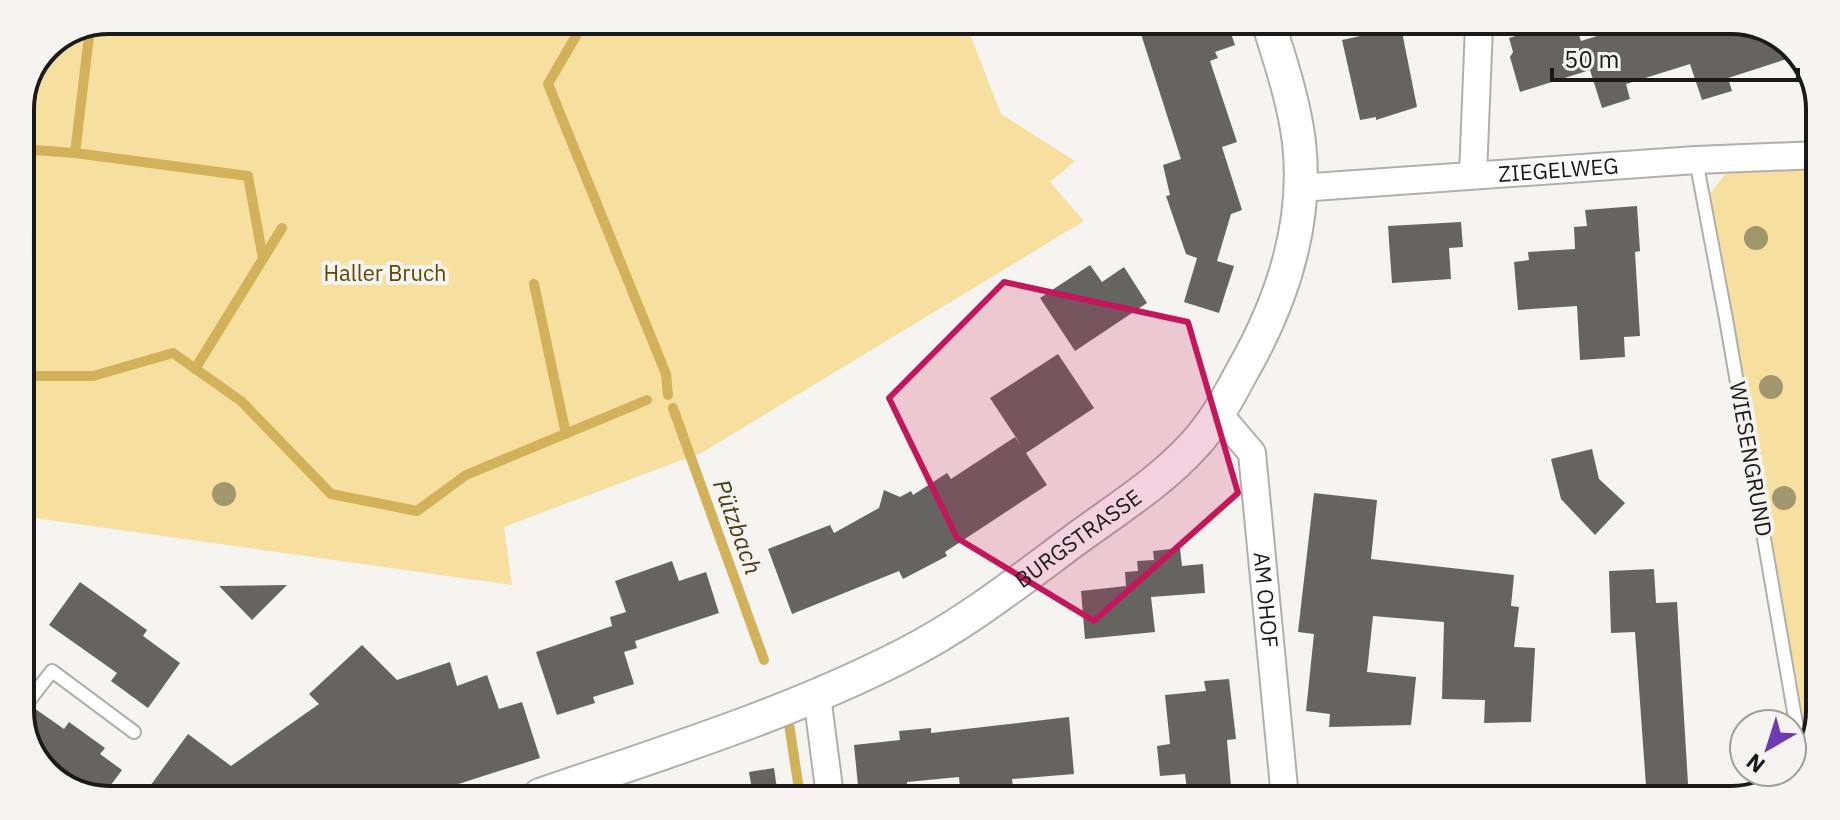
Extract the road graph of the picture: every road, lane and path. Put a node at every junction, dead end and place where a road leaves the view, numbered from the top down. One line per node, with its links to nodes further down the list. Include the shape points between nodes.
1 (1272, 34): 6 (street, BURGSTRASSE, via 1299,143)
2 (1479, 34): 5 (street)
3 (1806, 156): 4 (street, ZIEGELWEG)
4 (1696, 160): 5 (street, ZIEGELWEG); 10 (lane, WIESENGRUND)
5 (1473, 175): 6 (street, ZIEGELWEG)
6 (1299, 188): 7 (street, BURGSTRASSE, via 1298,225 1286,275 1262,336)
7 (1218, 413): 9 (street, BURGSTRASSE, via 1158,479 999,594 904,655); 14 (street, AM OHOF, via 1252,453)
8 (34, 694): 11 (lane, via 52,671)
9 (817, 696): 12 (street, BURGSTRASSE); 13 (street)
10 (1793, 708)
11 (134, 732)
12 (565, 786)
13 (829, 786)
14 (1284, 786)

